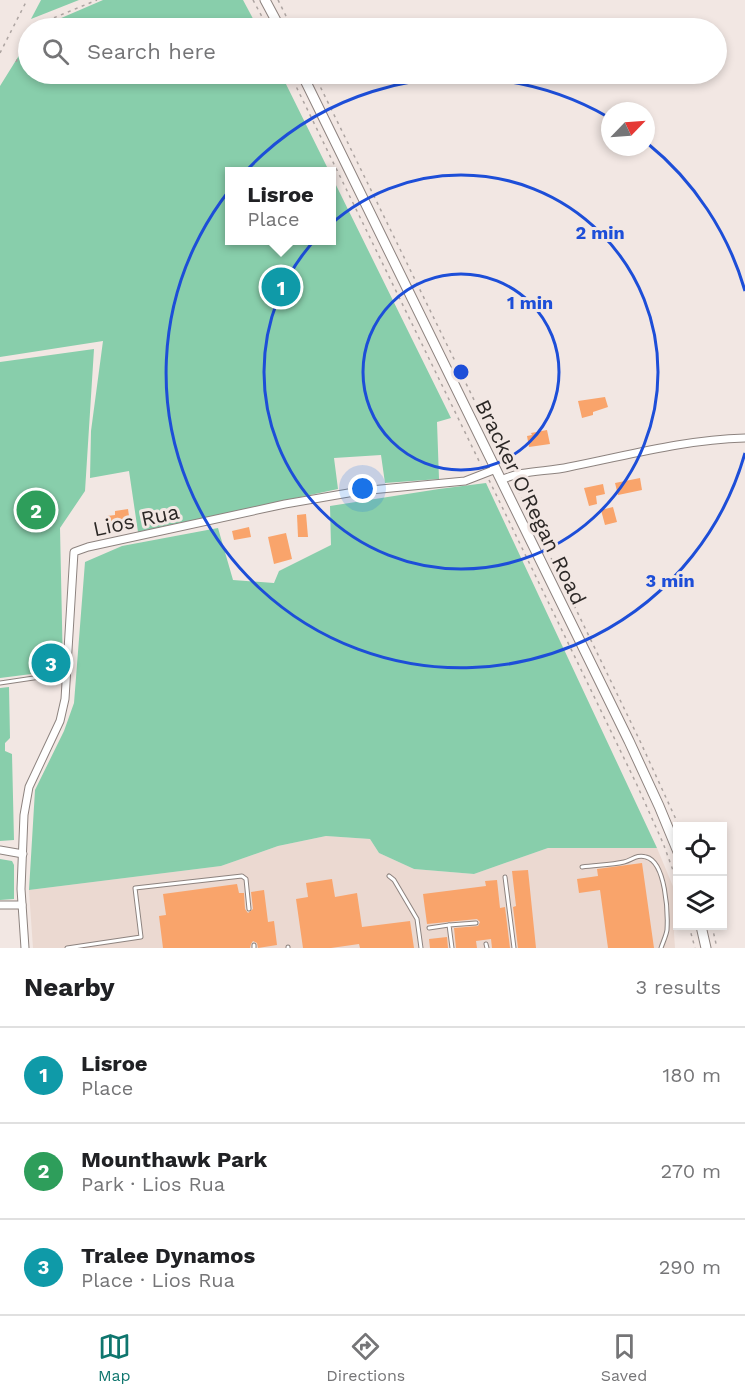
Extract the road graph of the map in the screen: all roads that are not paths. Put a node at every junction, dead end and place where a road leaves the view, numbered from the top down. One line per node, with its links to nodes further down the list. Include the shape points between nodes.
1 (265, 0): 2 (main road)
2 (275, 18)
3 (307, 84): 5 (main road, Bracker O'Regan Road)
4 (745, 438): 6 (street, via 662,446)
5 (496, 469): 6 (main road, Bracker O'Regan Road); 7 (street, Lios Rua, via 465,481 360,491 285,504 74,552)
6 (501, 480): 9 (main road, Bracker O'Regan Road)
7 (65, 680): 8 (lane, via 46,676); 11 (street, Lios Rua, via 60,721 29,787)
8 (0, 682)
9 (673, 840)
10 (0, 850): 11 (street)
11 (23, 854): 16 (street, Lios Rua)
12 (582, 867): 27 (lane, via 647,856 656,863 666,908 667,932)
13 (389, 876): 24 (lane, via 417,919)
14 (505, 877): 26 (lane)
15 (0, 905): 16 (street)
16 (22, 905): 22 (street, Lios Rua)
17 (249, 909): 23 (lane, via 246,879 242,876 135,888 141,937)
18 (476, 922): 19 (lane)
19 (449, 926): 20 (lane); 25 (lane)
20 (429, 928)
21 (702, 930): 28 (main road)
22 (25, 948)
23 (67, 948)
24 (421, 948)
25 (452, 948)
26 (514, 948)
27 (661, 948)
28 (706, 948)

